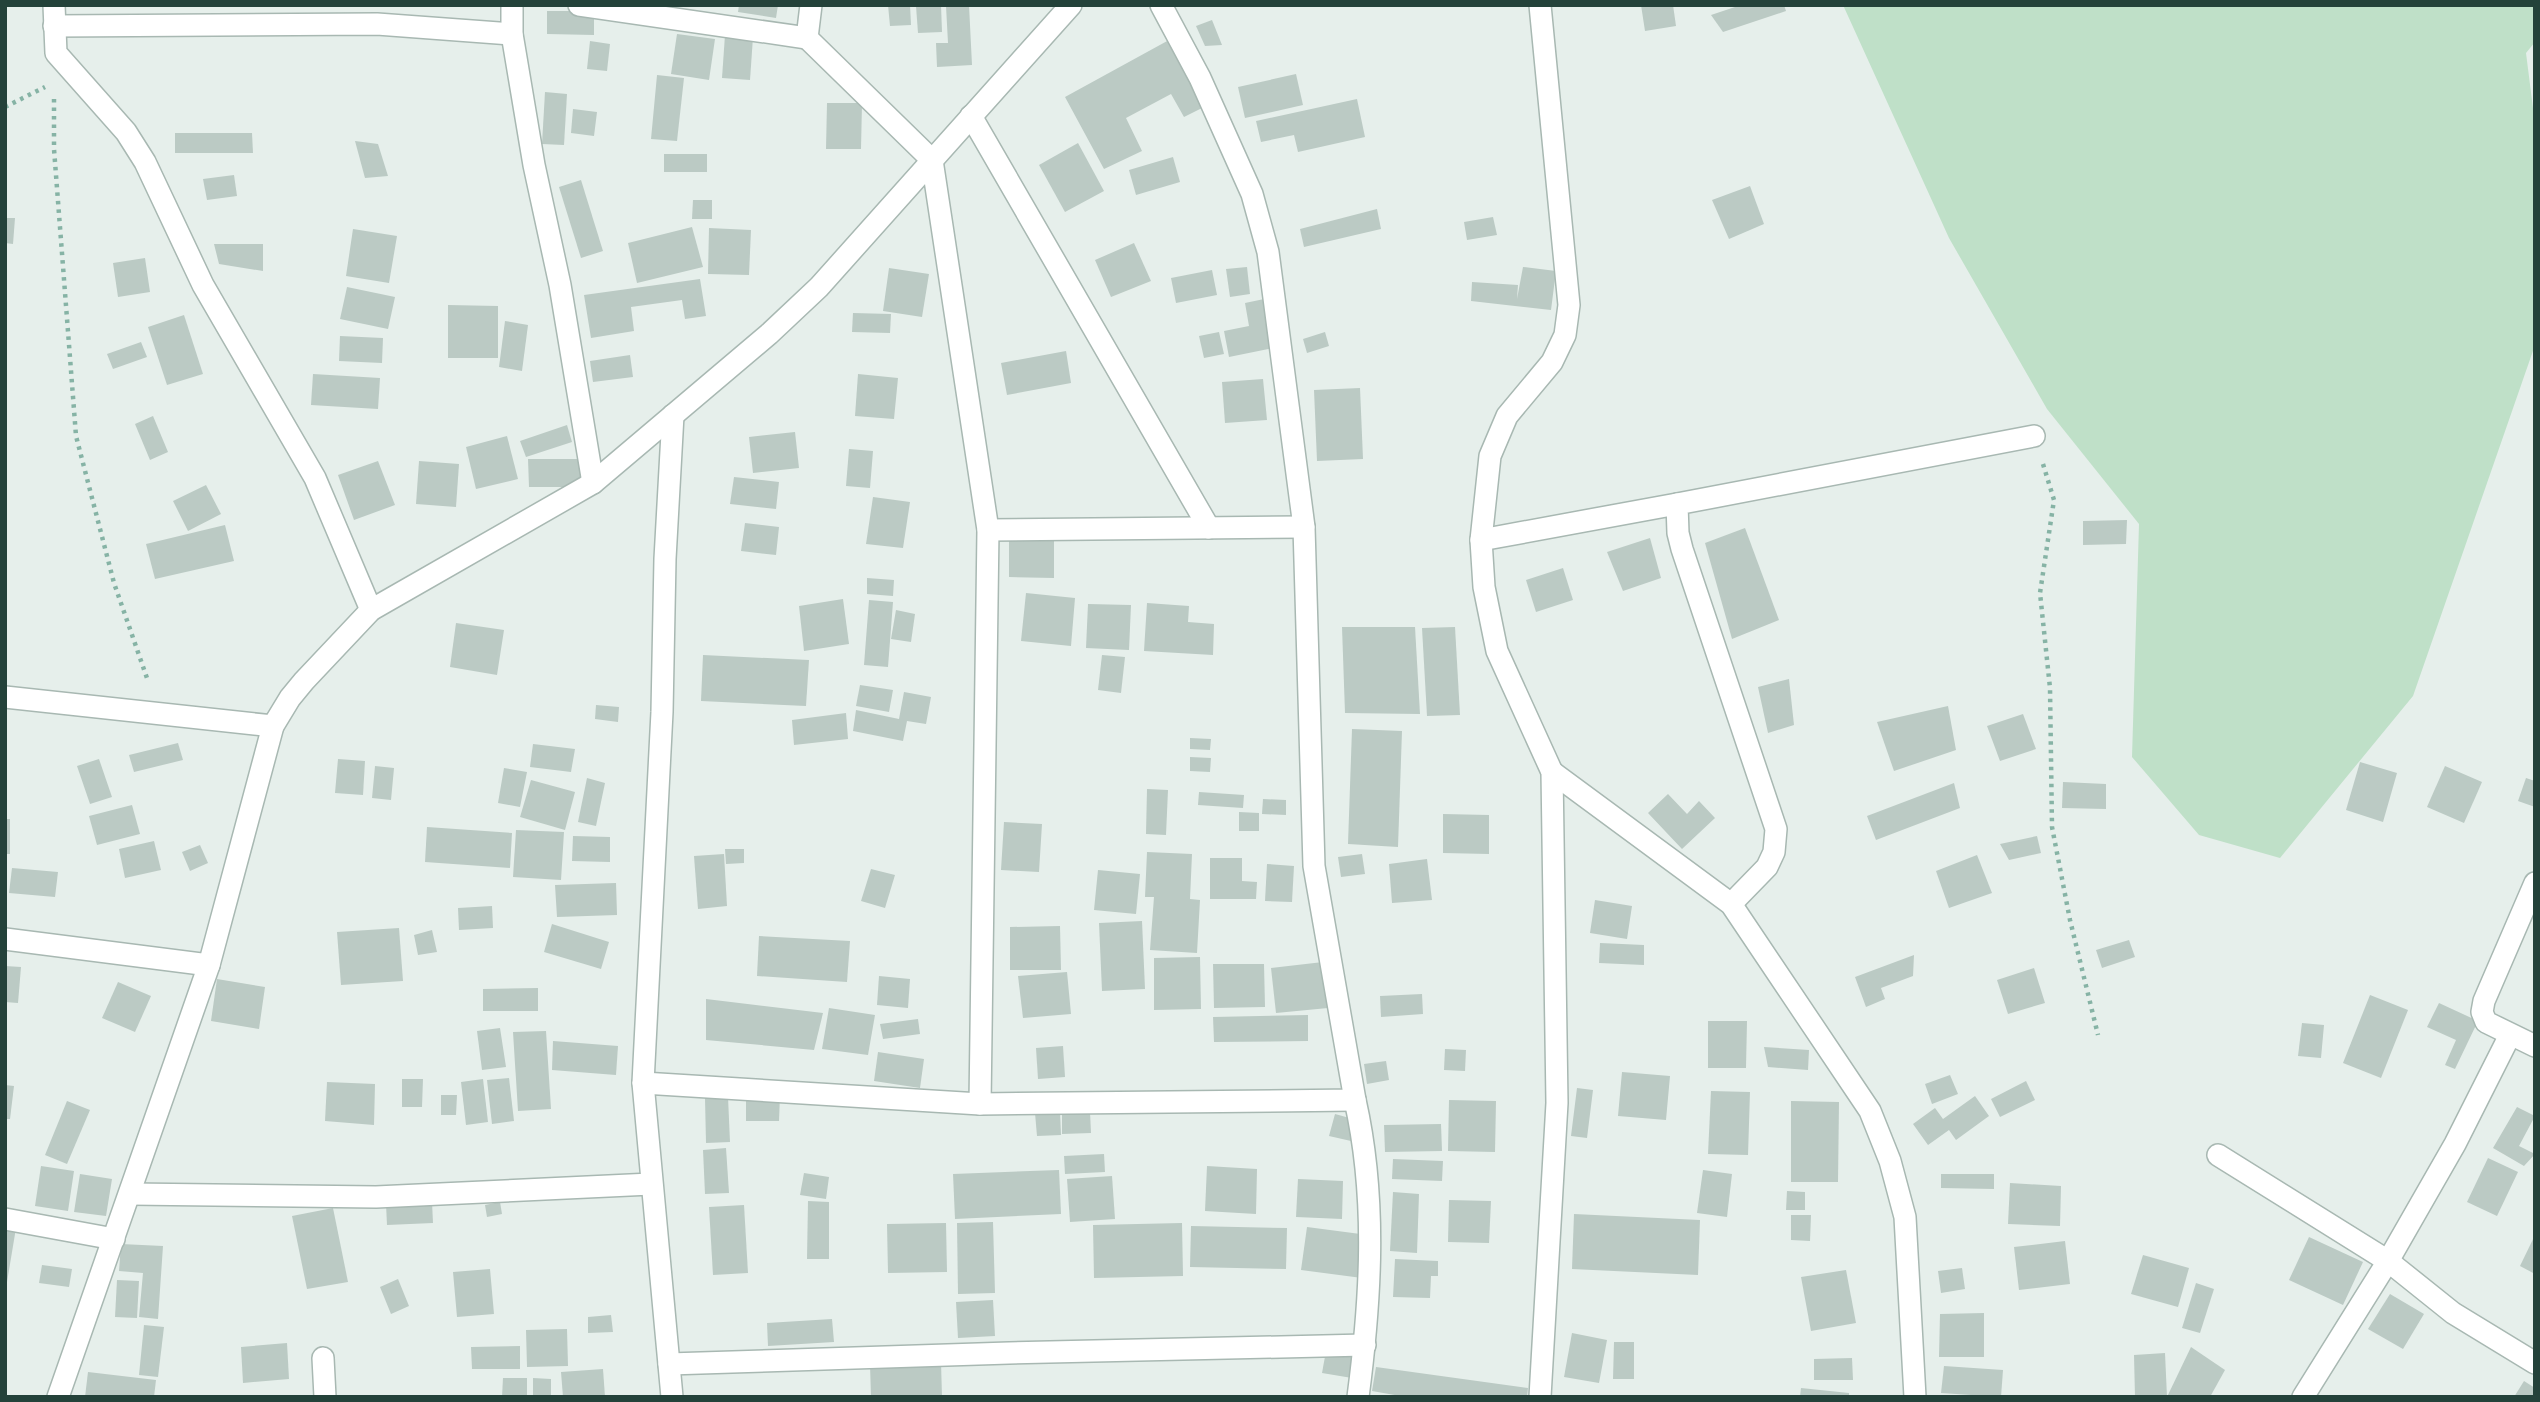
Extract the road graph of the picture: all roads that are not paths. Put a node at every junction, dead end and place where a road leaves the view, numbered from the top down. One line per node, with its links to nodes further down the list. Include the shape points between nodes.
1 (512, 5): 8 (street)
2 (579, 5): 9 (street)
3 (811, 5): 9 (street)
4 (1071, 5): 10 (street)
5 (1161, 5): 16 (street, via 1252,194 1268,251)
6 (1540, 5): 19 (street, via 1569,305 1565,335 1552,362 1507,416 1490,456)
7 (54, 16): 8 (street, via 377,24); 20 (street, via 55,53 126,132 145,162 203,285 315,478)
8 (512, 34): 14 (street)
9 (807, 38): 11 (street)
10 (971, 116): 11 (street); 17 (street)
11 (932, 160): 12 (street, via 819,287); 18 (street)
12 (673, 415): 14 (street); 30 (street)
13 (2034, 436): 15 (street)
14 (593, 483): 20 (street)
15 (1677, 505): 19 (street); 25 (street, via 1682,549 1776,829 1767,867)
16 (1304, 527): 17 (street); 31 (street, via 1314,866)
17 (1209, 528): 18 (street)
18 (988, 530): 32 (street)
19 (1481, 540): 23 (street, via 1484,587 1497,651)
20 (371, 610): 22 (street, via 304,681)
21 (5, 697): 22 (street)
22 (273, 726): 27 (street)
23 (1552, 772): 25 (street); 47 (street, via 1556,1103)
24 (2535, 883): 28 (street, via 2482,1013 2486,1022)
25 (1731, 904): 48 (street, via 1870,1111 1890,1161 1905,1217)
26 (5, 939): 27 (street)
27 (209, 965): 35 (street)
28 (2510, 1035): 29 (street); 38 (street)
29 (2535, 1046)
30 (643, 1083): 32 (street); 34 (street)
31 (1355, 1100): 32 (street); 39 (street, via 1370,1212)
32 (980, 1104)
33 (2218, 1154): 38 (street)
34 (652, 1184): 35 (street, via 376,1197); 42 (street)
35 (130, 1194): 37 (street)
36 (5, 1219): 37 (street)
37 (114, 1239): 43 (street)
38 (2388, 1261): 41 (street, via 2453,1313); 49 (street)
39 (1365, 1345): 42 (street); 46 (street)
40 (323, 1359): 44 (street)
41 (2535, 1363)
42 (669, 1364): 45 (street)
43 (58, 1397)
44 (325, 1397)
45 (672, 1397)
46 (1359, 1397)
47 (1540, 1397)
48 (1915, 1397)
49 (2303, 1397)

